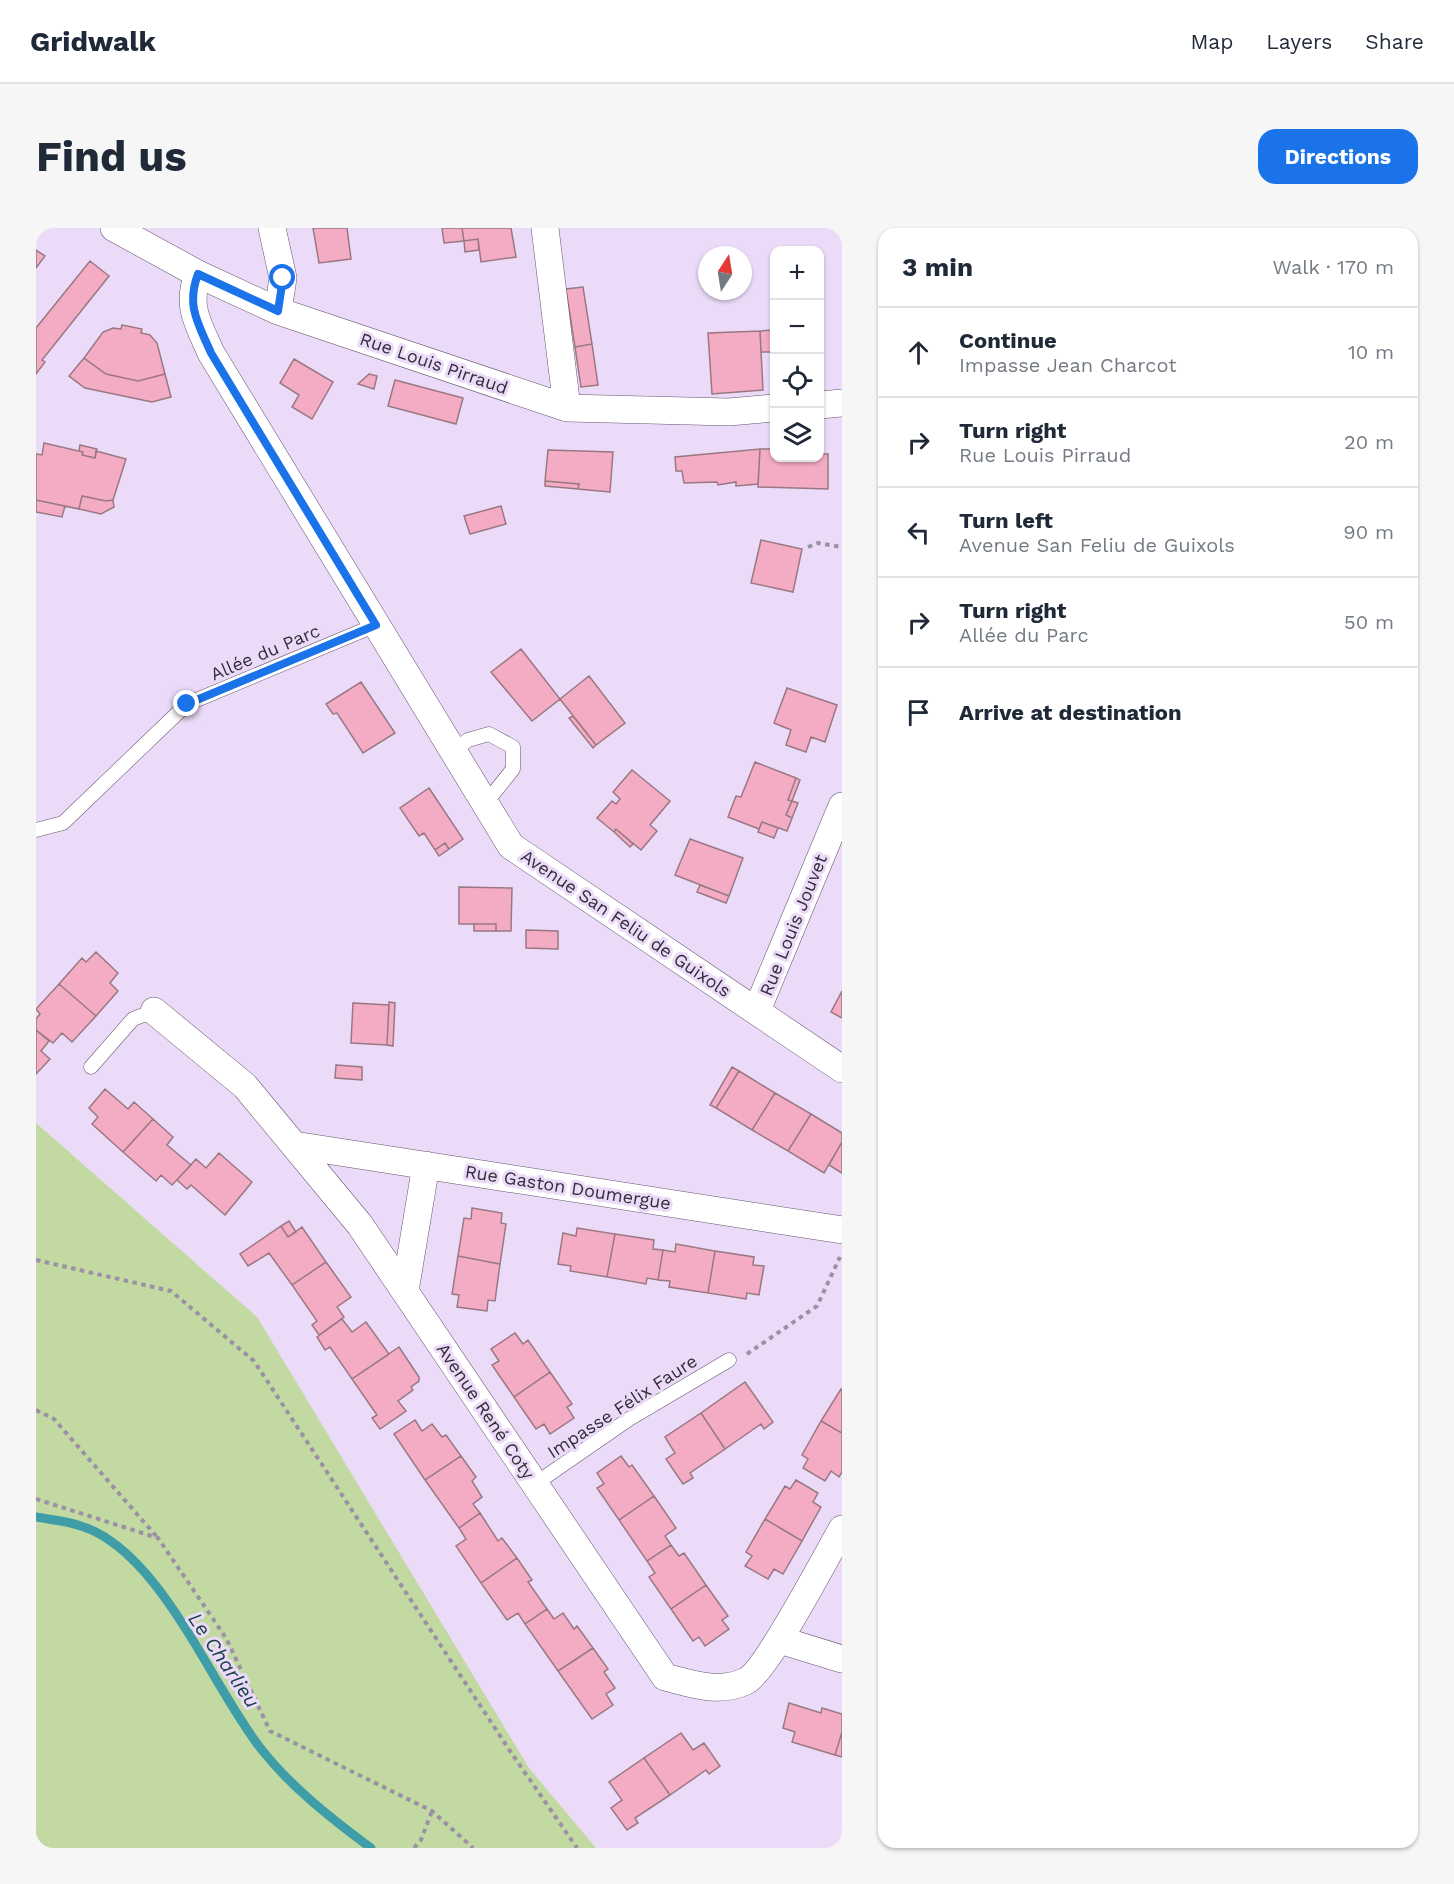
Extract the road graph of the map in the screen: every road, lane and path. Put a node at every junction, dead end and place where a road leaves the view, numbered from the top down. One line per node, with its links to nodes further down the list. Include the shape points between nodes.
1 (114, 228): 4 (street, Rue Louis Pirraud)
2 (272, 228): 5 (street, via 283,278)
3 (545, 228): 8 (street)
4 (198, 274): 5 (street, Rue Louis Pirraud); 12 (street, Avenue San Feliu de Guixols, via 192,291 192,309 211,353)
5 (278, 311): 8 (street, Rue Louis Pirraud)
6 (842, 403): 7 (street)
7 (824, 405)
8 (567, 408): 9 (street, Rue Louis Pirraud, via 729,412)
9 (770, 408)
10 (807, 547): 11 (path, via 818,543)
11 (842, 547)
12 (376, 625): 13 (street, Avenue San Feliu de Guixols); 16 (lane, Allée du Parc, via 187,704 63,823)
13 (453, 751): 14 (street, Avenue San Feliu de Guixols); 14 (lane, via 468,740 489,734 513,747 513,770)
14 (485, 804): 17 (street, Avenue San Feliu de Guixols, via 511,846)
15 (842, 806): 17 (street, Rue Louis Jouvet)
16 (36, 830)
17 (757, 1010): 20 (street, Avenue San Feliu de Guixols)
18 (154, 1011): 19 (lane, via 133,1018); 21 (street, Avenue René Coty, via 245,1086)
19 (91, 1068)
20 (842, 1069)
21 (294, 1145): 22 (street, Rue Gaston Doumergue); 26 (street, Avenue René Coty, via 360,1225)
22 (426, 1165): 23 (street, Rue Gaston Doumergue); 26 (street)
23 (842, 1230)
24 (842, 1253): 27 (path, via 817,1306 741,1358)
25 (36, 1260): 38 (path, via 171,1291 254,1361)
26 (405, 1291): 29 (street, Avenue René Coty)
27 (729, 1360): 29 (lane, Impasse Félix Faure, via 629,1419)
28 (36, 1410): 32 (path, via 54,1419)
29 (535, 1484): 33 (street, Avenue René Coty, via 665,1677 716,1689 748,1681)
30 (36, 1499): 32 (path)
31 (842, 1529): 33 (street, Avenue René Coty)
32 (158, 1538): 35 (path, via 226,1638 270,1731)
33 (780, 1640): 34 (street)
34 (842, 1659)
35 (432, 1812): 36 (path); 37 (path)
36 (414, 1848)
37 (473, 1848)
38 (577, 1848)

